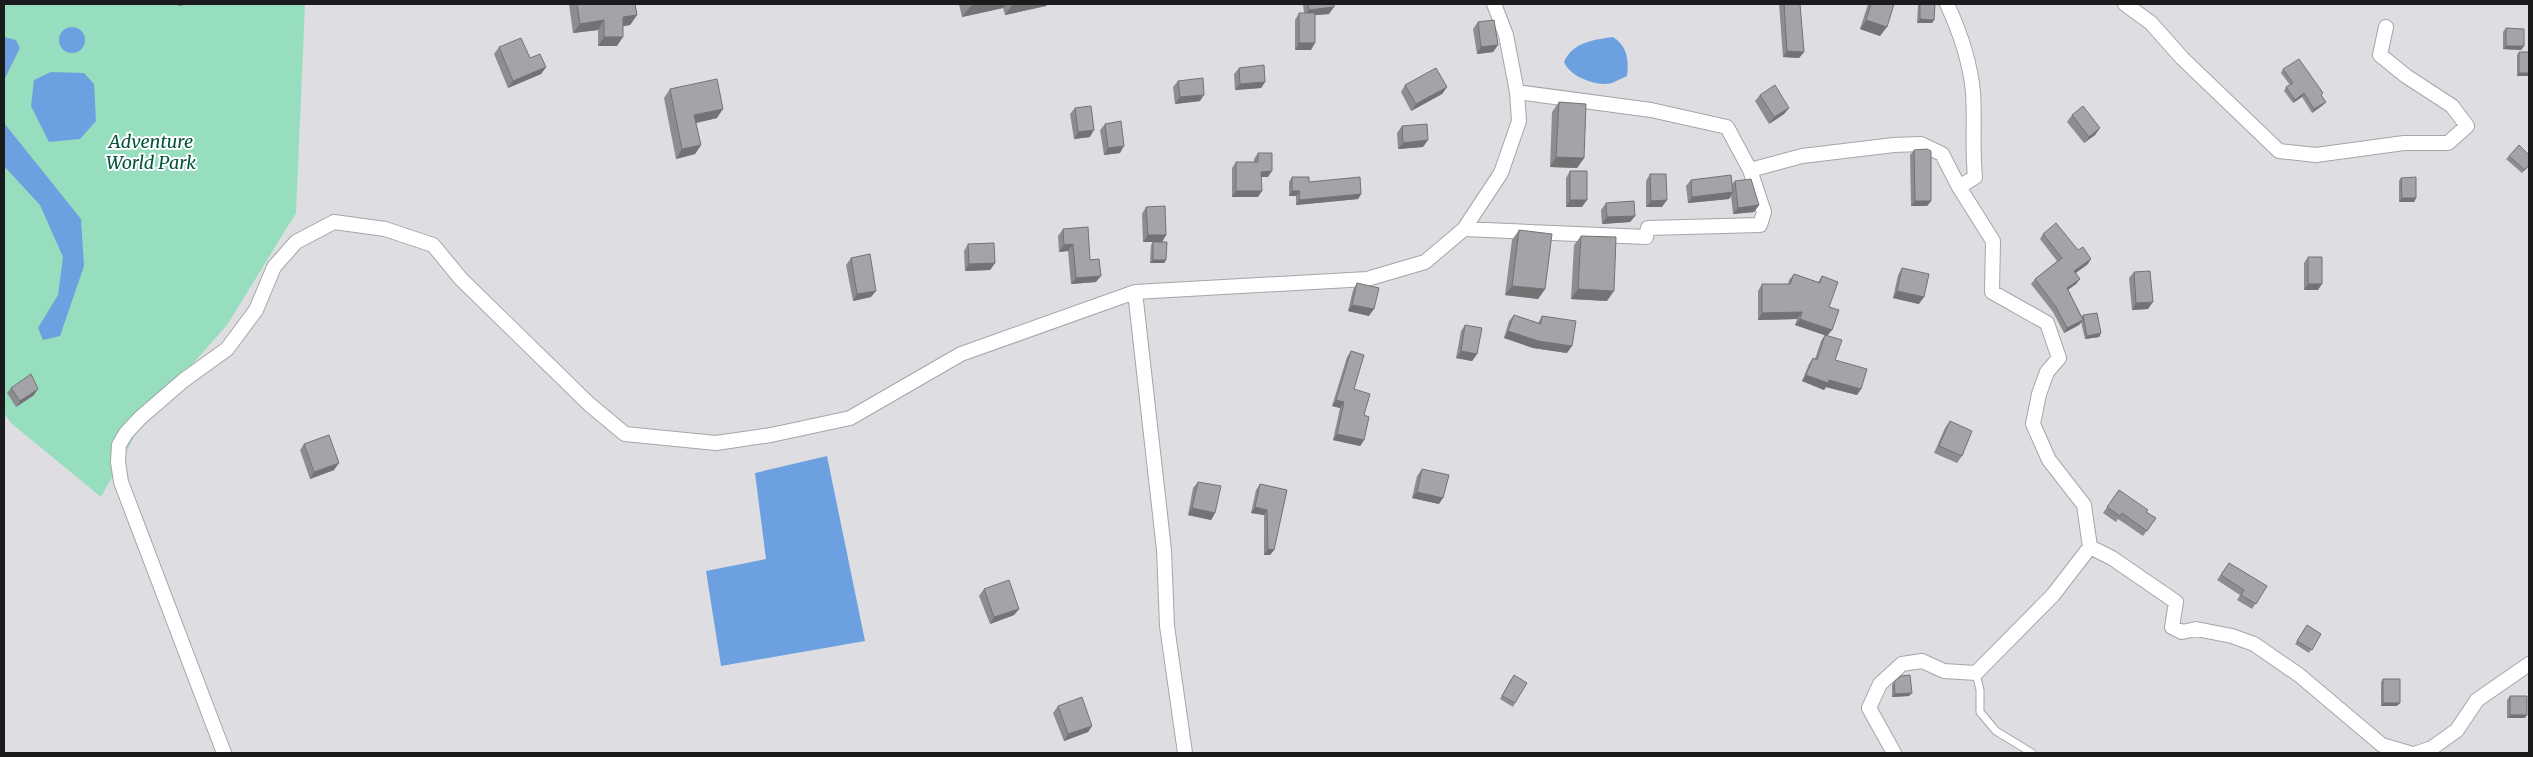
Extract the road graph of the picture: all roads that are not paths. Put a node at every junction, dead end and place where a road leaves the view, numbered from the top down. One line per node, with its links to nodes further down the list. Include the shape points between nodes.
1 (1494, 4): 5 (street, via 1506,35)
2 (1947, 4): 7 (street, via 1965,48 1973,92 1975,177)
3 (2125, 4): 4 (street, via 2151,23 2182,58 2279,151 2316,155 2404,143 2448,143 2467,126 2452,106 2380,55)
4 (2386, 27)
5 (1517, 92): 6 (street, via 1651,110 1727,127); 8 (street, via 1519,121 1501,173)
6 (1750, 170): 7 (street, via 1802,156 1922,144 1942,154); 8 (street, via 1764,212 1760,226 1648,228 1646,237)
7 (1959, 187): 10 (street, via 1993,241 1992,292 2046,323 2059,358 2047,372 2033,424 2049,460 2084,506)
8 (1464, 229): 9 (street, via 1425,262 1367,279)
9 (1135, 292): 13 (street, via 961,354 850,418 716,443 626,434 589,404 475,293 433,246 385,229 334,222 296,242 274,267 256,310 227,349 140,418 119,445 121,482); 14 (street, via 1164,550 1166,626)
10 (2090, 547): 12 (street, via 2053,595); 17 (street, via 2112,558 2176,602 2172,627 2182,632 2196,630 2232,636 2254,644 2299,675 2382,744)
11 (2529, 664): 18 (street, via 2478,700 2457,730 2432,748)
12 (1976, 672): 15 (street, via 1944,671 1922,662 1909,663 1902,664 1880,684 1869,708); 16 (lane, via 1980,712 1996,731)
13 (224, 753)
14 (1184, 753)
15 (1894, 753)
16 (2032, 753)
17 (2408, 753)
18 (2417, 753)

